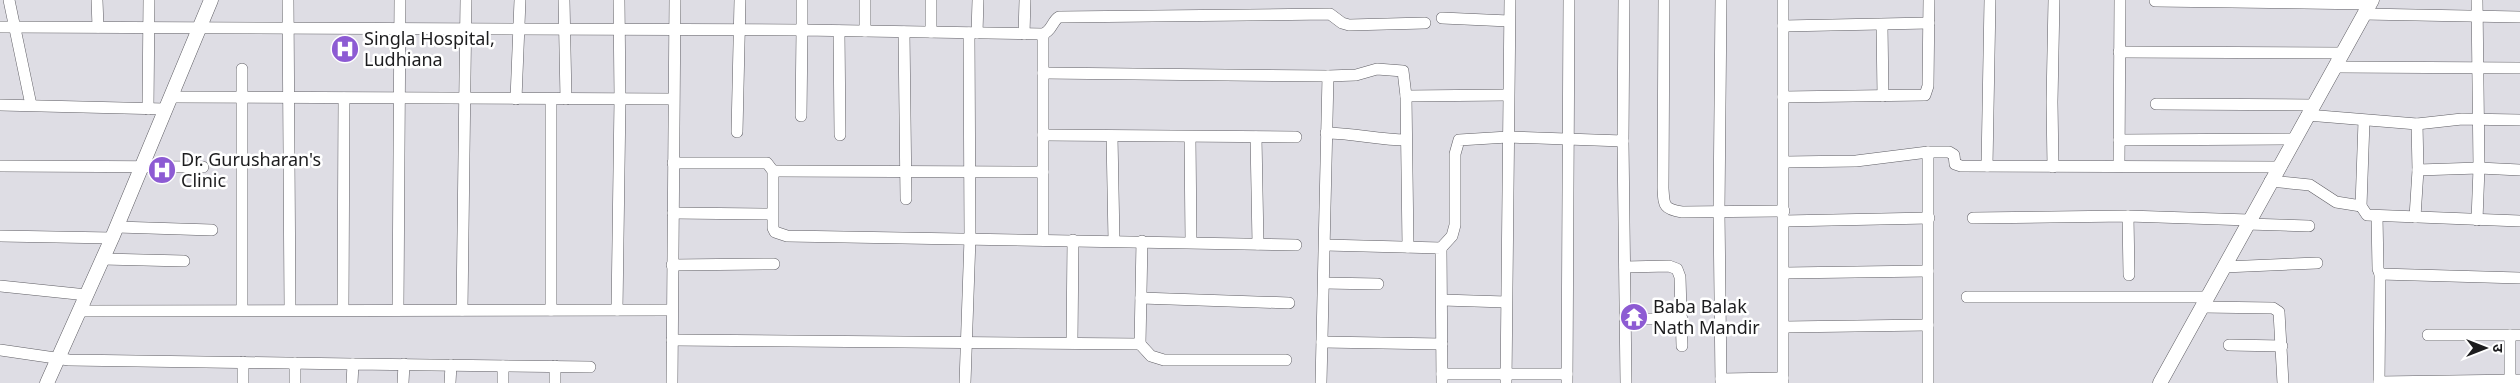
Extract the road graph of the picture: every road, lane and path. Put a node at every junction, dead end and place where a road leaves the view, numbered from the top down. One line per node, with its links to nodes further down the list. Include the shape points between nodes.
1 (9, 0): 40 (street)
2 (97, 0): 41 (street)
3 (149, 0): 42 (street)
4 (211, 0): 43 (street)
5 (288, 0): 44 (street)
6 (400, 0): 45 (street)
7 (466, 0): 46 (street)
8 (520, 0): 47 (street)
9 (564, 0): 48 (street)
10 (619, 0): 49 (street)
11 (674, 0): 50 (street)
12 (740, 0): 51 (street)
13 (802, 0): 52 (street)
14 (865, 0): 54 (street)
15 (931, 0): 56 (street)
16 (978, 0): 57 (street)
17 (1025, 0): 58 (street)
18 (1510, 0): 34 (street)
19 (1569, 0): 102 (street)
20 (1624, 0): 106 (street)
21 (1664, 0): 127 (street, via 1664,202 1669,210)
22 (1721, 0): 127 (street)
23 (1784, 0): 38 (street)
24 (1928, 0): 36 (street)
25 (1990, 0): 111 (street)
26 (2054, 0): 115 (street)
27 (2120, 0): 60 (street)
28 (2154, 0): 30 (street)
29 (2477, 0): 31 (street)
30 (2369, 6): 31 (street); 61 (street)
31 (2478, 17): 32 (street); 63 (street)
32 (2520, 17)
33 (1442, 18): 34 (street)
34 (1509, 21): 68 (street)
35 (1425, 23): 59 (street, via 1349,24 1330,14 1059,17)
36 (1929, 24): 37 (street); 70 (street, via 1925,95)
37 (1882, 25): 38 (street); 70 (street)
38 (1784, 26): 71 (street)
39 (0, 27): 40 (street)
40 (15, 27): 41 (street); 85 (street)
41 (98, 27): 42 (street)
42 (149, 27): 43 (street); 86 (street)
43 (199, 28): 44 (street); 82 (street)
44 (289, 28): 45 (street); 73 (street)
45 (400, 29): 46 (street); 75 (street)
46 (466, 29): 47 (street); 76 (street)
47 (520, 29): 48 (street); 77 (street)
48 (564, 30): 49 (street); 79 (street)
49 (619, 30): 50 (street); 80 (street)
50 (674, 30): 51 (street); 81 (street)
51 (740, 30): 52 (street); 93 (street)
52 (802, 30): 53 (street); 88 (street)
53 (839, 31): 54 (street); 95 (street)
54 (865, 31): 55 (street)
55 (904, 32): 56 (street); 121 (street)
56 (931, 32): 57 (street)
57 (973, 33): 58 (street); 122 (street)
58 (1024, 34): 59 (street)
59 (1043, 34): 66 (street)
60 (2120, 52): 61 (street); 105 (street)
61 (2343, 53): 62 (street)
62 (2336, 67): 63 (street); 87 (street)
63 (2478, 68): 64 (street); 89 (street)
64 (2520, 68)
65 (242, 69): 72 (street)
66 (1043, 73): 67 (street); 96 (street)
67 (1328, 76): 69 (street, via 1401,69 1405,76); 94 (street)
68 (1508, 95): 69 (street); 101 (street)
69 (1406, 96): 104 (street)
70 (1883, 96): 71 (street)
71 (1783, 97): 108 (street)
72 (242, 98): 73 (street); 82 (street); 177 (street)
73 (289, 98): 74 (street); 178 (street)
74 (344, 98): 75 (street); 179 (street)
75 (401, 98): 76 (street); 180 (street)
76 (464, 98): 77 (street); 181 (street)
77 (516, 99): 78 (street)
78 (552, 99): 79 (street); 182 (street)
79 (566, 99): 80 (street)
80 (620, 99): 81 (street); 183 (street)
81 (673, 99): 109 (street)
82 (168, 103): 86 (street); 113 (street)
83 (2156, 104): 87 (street)
84 (0, 105): 85 (street)
85 (31, 105): 86 (street)
86 (148, 109)
87 (2310, 110): 91 (street); 103 (street)
88 (801, 116)
89 (2479, 119): 90 (street); 92 (street); 117 (street)
90 (2520, 120)
91 (2364, 121): 92 (street); 126 (street)
92 (2417, 124): 118 (street)
93 (737, 132)
94 (1326, 133): 104 (street); 151 (street)
95 (840, 135)
96 (1043, 135): 97 (street); 123 (street)
97 (1112, 136): 98 (street); 146 (street)
98 (1190, 136): 99 (street); 148 (street)
99 (1256, 137): 100 (street); 149 (street)
100 (1296, 137)
101 (1508, 137): 102 (street); 153 (street, via 1463,138 1456,142 1455,226 1452,236); 174 (street)
102 (1568, 139): 106 (street); 212 (street)
103 (2294, 139): 105 (street); 116 (street)
104 (1406, 140): 152 (street)
105 (2119, 140): 112 (street)
106 (1623, 141): 159 (street)
107 (1928, 152): 108 (street, via 1856,161); 111 (street, via 1952,152 1955,164 1961,166); 134 (street)
108 (1785, 162): 130 (street)
109 (673, 163): 120 (street, via 762,162); 128 (street)
110 (0, 166): 113 (street)
111 (1987, 166): 115 (street)
112 (2119, 166): 115 (street); 116 (street)
113 (142, 167): 114 (street); 141 (street)
114 (203, 167)
115 (2053, 167)
116 (2278, 167): 124 (street)
117 (2479, 168): 118 (street); 119 (street); 136 (street)
118 (2418, 170): 133 (street)
119 (2520, 170)
120 (773, 171): 121 (street); 129 (street)
121 (905, 171): 122 (street); 125 (street)
122 (970, 171): 123 (street); 143 (street)
123 (1043, 172): 144 (street)
124 (2270, 181): 126 (street, via 2310,185 2336,202); 138 (street)
125 (906, 199)
126 (2360, 206): 132 (street, via 2367,216)
127 (1719, 211): 130 (street); 215 (street)
128 (673, 214): 129 (street); 158 (street)
129 (772, 214): 143 (street, via 775,232 787,236)
130 (1784, 216): 134 (street); 162 (street)
131 (2128, 216): 135 (street); 138 (street); 164 (street)
132 (2377, 216): 133 (street); 163 (street)
133 (2415, 217): 136 (street)
134 (1929, 218): 161 (street)
135 (1973, 218)
136 (2477, 220): 137 (street)
137 (2520, 221)
138 (2248, 222): 139 (street); 160 (street)
139 (2309, 226)
140 (212, 230): 141 (street)
141 (114, 233): 142 (street); 154 (street)
142 (0, 236)
143 (970, 238): 144 (street); 192 (street)
144 (1043, 239): 145 (street)
145 (1073, 240): 146 (street); 194 (street)
146 (1114, 241): 147 (street)
147 (1142, 241): 148 (street); 171 (street)
148 (1191, 242): 149 (street)
149 (1258, 244): 150 (street)
150 (1296, 244)
151 (1325, 245): 152 (street); 166 (street)
152 (1408, 247): 153 (street)
153 (1441, 248): 172 (street)
154 (102, 259): 155 (street); 169 (street)
155 (184, 261)
156 (2317, 263): 160 (street)
157 (774, 264): 158 (street)
158 (672, 265): 184 (street)
159 (1624, 267): 185 (street); 186 (street, via 1669,266 1678,269)
160 (2224, 267): 175 (street)
161 (1928, 271): 162 (street); 187 (street)
162 (1784, 273): 188 (street)
163 (2380, 274): 165 (street); 232 (street)
164 (2129, 276)
165 (2520, 278)
166 (1324, 283): 167 (street); 193 (street)
167 (1378, 284)
168 (0, 286): 169 (street)
169 (87, 295): 176 (street)
170 (1967, 297): 175 (street)
171 (1141, 298): 173 (street); 195 (street)
172 (1442, 300): 174 (street); 196 (street)
173 (1289, 302)
174 (1506, 302): 211 (street)
175 (2205, 302): 199 (street, via 2276,310 2280,314); 230 (street)
176 (80, 310): 177 (street); 201 (street)
177 (242, 310): 178 (street)
178 (290, 310): 179 (street)
179 (344, 310): 180 (street)
180 (398, 310): 181 (street)
181 (462, 310): 182 (street)
182 (551, 310): 183 (street)
183 (617, 310): 184 (street)
184 (672, 310): 191 (street)
185 (1625, 319): 186 (street); 228 (street)
186 (1682, 319): 198 (street)
187 (1928, 325): 188 (street); 229 (street)
188 (1784, 327): 216 (street)
189 (2428, 335): 190 (street)
190 (2515, 335): 214 (street)
191 (672, 340): 192 (street); 225 (street)
192 (966, 342): 194 (street); 226 (street)
193 (1322, 342): 196 (street); 227 (street)
194 (1072, 343): 195 (street)
195 (1140, 344): 202 (street, via 1151,356 1164,360)
196 (1442, 344): 213 (street)
197 (2229, 345): 199 (street)
198 (1682, 346)
199 (2282, 346): 231 (street)
200 (0, 350): 201 (street)
201 (58, 359): 203 (street); 217 (street)
202 (1286, 360)
203 (243, 362): 204 (street); 218 (street)
204 (295, 363): 205 (street); 219 (street)
205 (353, 364): 206 (street); 220 (street)
206 (404, 364): 207 (street); 221 (street)
207 (450, 365): 208 (street); 222 (street)
208 (503, 366): 209 (street); 223 (street)
209 (555, 366): 210 (street); 224 (street)
210 (590, 367)
211 (1506, 378): 212 (street); 213 (street)
212 (1567, 378)
213 (1442, 379)
214 (2515, 380): 232 (street)
215 (1721, 381): 216 (street)
216 (1783, 381)
217 (48, 383)
218 (243, 383)
219 (295, 383)
220 (352, 383)
221 (404, 383)
222 (450, 383)
223 (503, 383)
224 (555, 383)
225 (672, 383)
226 (965, 383)
227 (1321, 383)
228 (1626, 383)
229 (1928, 383)
230 (2160, 383)
231 (2283, 383)
232 (2379, 383)

